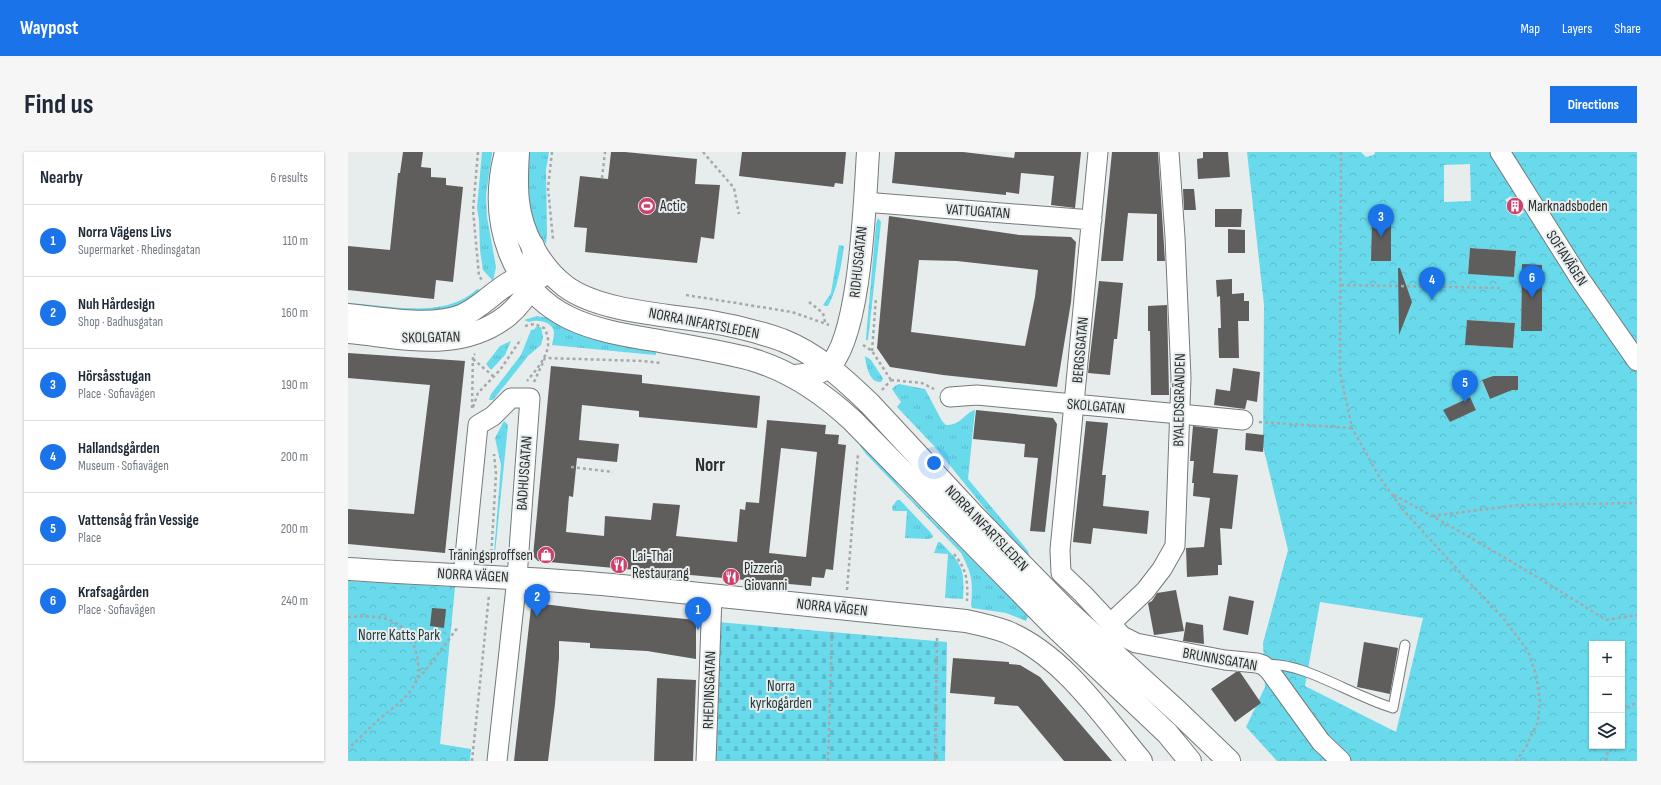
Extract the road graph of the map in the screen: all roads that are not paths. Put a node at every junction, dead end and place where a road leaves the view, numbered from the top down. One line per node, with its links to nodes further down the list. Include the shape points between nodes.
1 (518, 152): 9 (main road, via 518,202 523,223)
2 (868, 152): 7 (main road, RIDHUSGATAN)
3 (1098, 152): 8 (street, BERGSGATAN)
4 (1169, 152): 20 (street, BYALEDSGRÄNDEN, via 1181,378)
5 (1500, 152): 14 (street, SOFIAVÄGEN, via 1580,279)
6 (502, 158): 10 (main road, via 499,212 507,247)
7 (864, 202): 8 (street, VATTUGATAN); 15 (main road, RIDHUSGATAN, via 856,296 847,334 838,354)
8 (1092, 220): 19 (street, BERGSGATAN)
9 (542, 244): 10 (main road); 11 (main road, via 550,271)
10 (528, 280): 11 (main road, via 549,280); 12 (main road, SKOLGATAN, via 510,282 474,311 445,320 430,322); 13 (main road, SKOLGATAN, via 520,303 498,323 465,337 433,339); 16 (main road, NORRA INFARTSLEDEN, via 554,310 584,325 609,333 749,359)
11 (565, 287): 15 (main road, NORRA INFARTSLEDEN, via 586,297 619,307 718,323 760,333 801,349)
12 (348, 315)
13 (348, 332)
14 (1637, 361)
15 (828, 367): 16 (main road, via 817,373); 18 (main road); 35 (main road, NORRA INFARTSLEDEN, via 870,404 976,518 1068,611)
16 (792, 376): 18 (main road, NORRA INFARTSLEDEN)
17 (950, 397): 19 (street, SKOLGATAN, via 977,395)
18 (833, 402): 29 (main road, NORRA INFARTSLEDEN, via 1054,626)
19 (1074, 404): 20 (street, SKOLGATAN); 26 (street, BERGSGATAN, via 1060,550 1061,573)
20 (1179, 414): 21 (street, SKOLGATAN); 26 (street, BYALEDSGRÄNDEN, via 1175,546 1162,570 1145,591)
21 (1243, 420)
22 (348, 569): 23 (main road, NORRA VÄGEN)
23 (463, 576): 24 (main road, NORRA VÄGEN); 24 (street, BADHUSGATAN, via 478,425 493,416 511,398 530,398)
24 (517, 578): 25 (main road, NORRA VÄGEN); 30 (street, BADHUSGATAN)
25 (712, 596): 31 (street, RHEDINSGATAN); 32 (main road, NORRA VÄGEN, via 966,620 1009,633 1053,661 1074,681)
26 (1110, 624): 28 (street, BRUNNSGATAN, via 1122,636 1136,643)
27 (1406, 645): 28 (lane, via 1393,708 1308,672 1273,664)
28 (1263, 665): 36 (street, BRUNNSGATAN, via 1321,742)
29 (1167, 733): 33 (main road, NORRA INFARTSLEDEN); 34 (main road)
30 (497, 761)
31 (706, 761)
32 (1141, 761)
33 (1190, 761)
34 (1196, 761)
35 (1229, 761)
36 (1341, 761)

